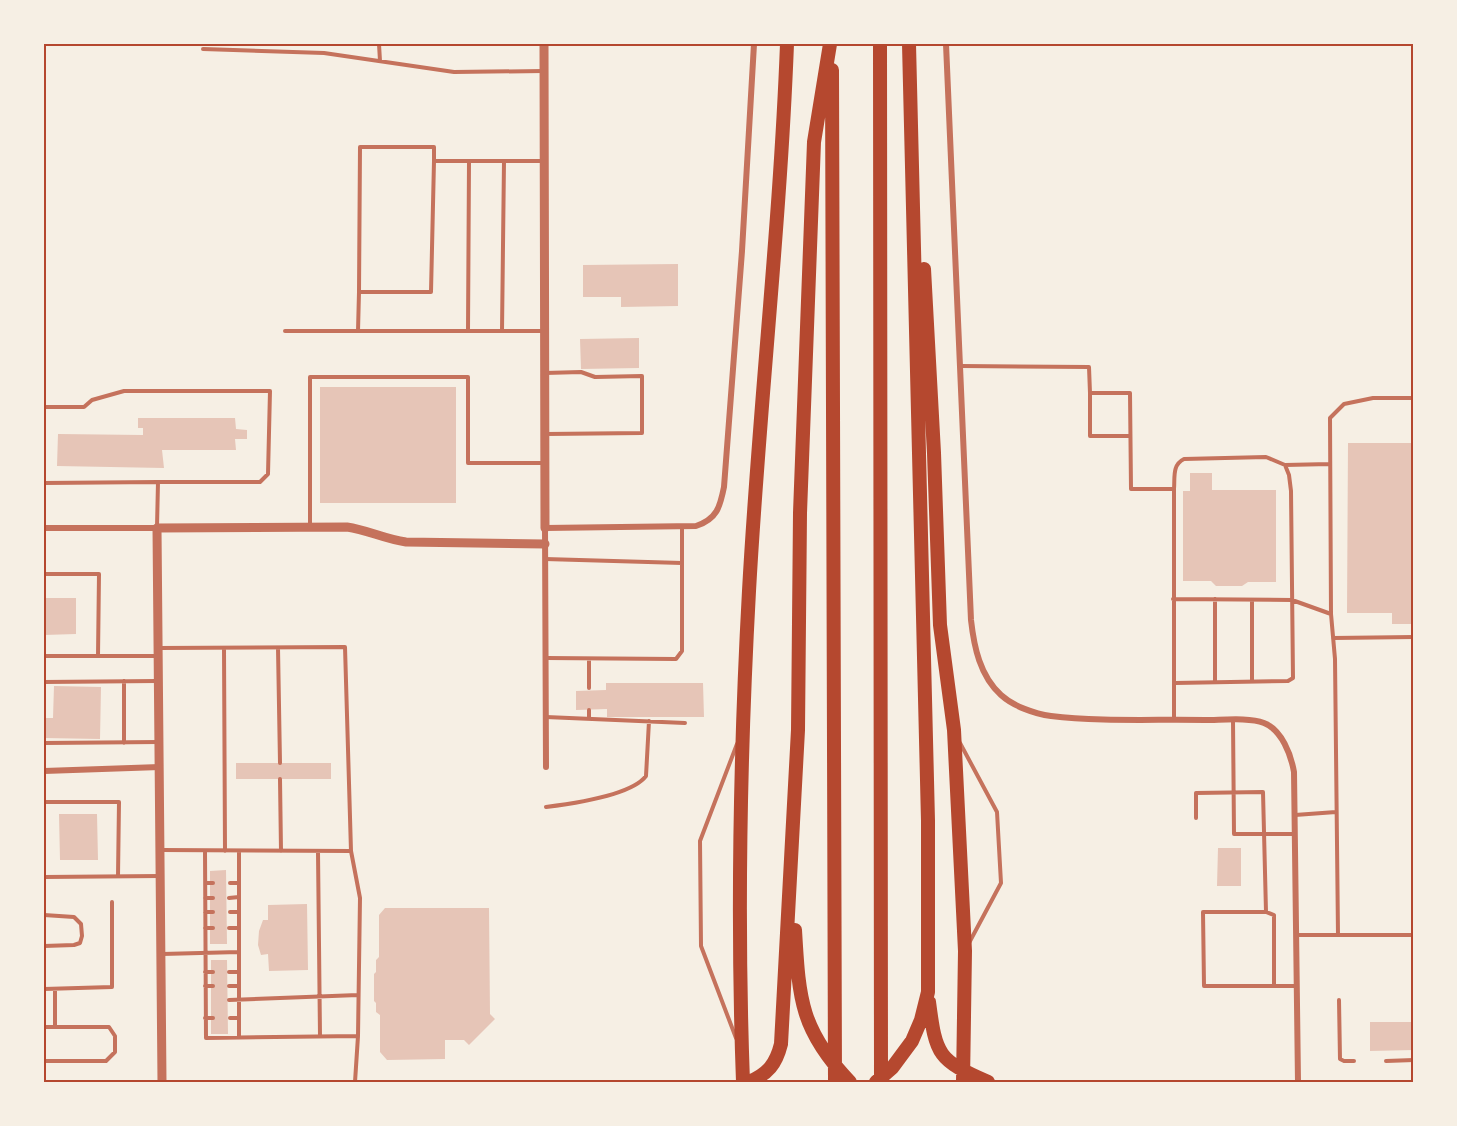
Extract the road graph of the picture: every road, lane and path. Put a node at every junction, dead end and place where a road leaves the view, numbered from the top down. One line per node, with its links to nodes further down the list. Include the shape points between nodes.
1 (379, 44): 10 (lane)
2 (544, 44): 11 (street)
3 (754, 44): 37 (street, via 724,487 720,508 711,519)
4 (787, 44): 73 (highway)
5 (831, 44): 98 (highway, via 814,142); 167 (highway)
6 (880, 44): 170 (highway)
7 (909, 44): 12 (highway)
8 (946, 44): 23 (street)
9 (203, 49): 10 (lane, via 324,53)
10 (380, 61): 11 (lane, via 454,72)
11 (544, 71): 16 (street)
12 (910, 91): 74 (highway, via 920,169 940,625); 141 (highway, via 928,821)
13 (434, 161): 14 (lane); 17 (lane, via 432,292); 17 (lane, via 434,147 360,147)
14 (469, 161): 15 (lane); 20 (lane)
15 (504, 161): 16 (lane); 21 (lane)
16 (544, 161): 22 (street)
17 (358, 292): 19 (lane)
18 (285, 332): 19 (lane)
19 (358, 332): 20 (lane)
20 (468, 332): 21 (lane)
21 (502, 332): 22 (lane)
22 (545, 332): 24 (street)
23 (960, 366): 25 (lane, via 1089,367); 69 (street, via 970,620 980,664 1000,694 1049,716)
24 (545, 373): 28 (street); 28 (lane, via 642,376 642,433)
25 (1090, 393): 29 (lane, via 1130,393); 29 (lane, via 1090,436)
26 (1413, 398): 31 (lane, via 1344,404 1330,418)
27 (44, 407): 33 (lane, via 84,407 92,400 124,391 270,392 268,474 260,482)
28 (545, 434): 30 (street)
29 (1130, 436): 35 (lane, via 1131,489)
30 (545, 463): 36 (lane, via 468,464 468,377 310,377); 40 (street)
31 (1330, 464): 32 (lane); 49 (lane)
32 (1285, 465): 35 (lane, via 1266,457 1184,459 1175,468); 48 (lane, via 1291,491)
33 (158, 482): 34 (lane); 39 (lane)
34 (44, 483)
35 (1174, 489): 45 (lane)
36 (310, 527): 39 (street); 41 (street, via 347,527 406,542)
37 (682, 527): 40 (street); 43 (lane)
38 (44, 528): 39 (street)
39 (157, 528): 54 (street)
40 (545, 528): 41 (street)
41 (545, 544): 42 (street)
42 (545, 559): 43 (lane); 57 (street)
43 (682, 563): 58 (lane, via 682,651 676,659)
44 (44, 574): 56 (lane, via 99,574)
45 (1173, 599): 46 (lane); 64 (lane)
46 (1215, 599): 47 (lane); 62 (lane)
47 (1252, 600): 48 (lane); 63 (lane)
48 (1292, 600): 49 (lane); 63 (lane, via 1293,678)
49 (1331, 615): 51 (lane)
50 (1413, 637): 51 (lane)
51 (1333, 638): 86 (lane)
52 (224, 648): 53 (lane); 54 (lane); 93 (lane)
53 (278, 648): 78 (lane); 96 (lane, via 345,647)
54 (159, 652): 56 (lane); 60 (street)
55 (44, 656): 56 (lane)
56 (98, 656)
57 (546, 658): 58 (lane); 67 (street)
58 (589, 659): 65 (lane)
59 (124, 681): 60 (lane); 61 (lane); 77 (lane)
60 (159, 681): 75 (street)
61 (44, 682)
62 (1215, 682): 63 (lane); 64 (lane)
63 (1252, 682)
64 (1175, 683): 69 (lane)
65 (589, 688)
66 (589, 710): 68 (lane)
67 (546, 717): 68 (lane); 80 (street)
68 (589, 719): 71 (lane)
69 (1174, 720): 70 (street)
70 (1233, 720): 83 (lane); 87 (street, via 1265,723 1284,744 1294,772)
71 (649, 721): 72 (lane); 85 (lane, via 646,776 640,783 592,800)
72 (685, 723)
73 (743, 726): 158 (highway); 158 (lane, via 700,841 701,946)
74 (954, 730): 125 (highway); 125 (lane, via 998,812 1001,883)
75 (160, 742): 77 (lane); 79 (street)
76 (44, 743): 77 (lane)
77 (124, 743)
78 (280, 763)
79 (160, 767): 81 (street); 91 (street)
80 (546, 767)
81 (44, 771)
82 (280, 779): 95 (lane)
83 (1234, 792): 88 (lane, via 1196,793); 89 (lane, via 1263,792); 89 (lane, via 1234,834)
84 (44, 802): 99 (lane, via 119,802)
85 (546, 807)
86 (1336, 812): 87 (lane); 122 (lane)
87 (1294, 815): 90 (street)
88 (1196, 818)
89 (1264, 833): 90 (lane); 115 (lane)
90 (1295, 834): 121 (street)
91 (161, 850): 92 (lane); 100 (street)
92 (205, 851): 93 (lane); 102 (lane)
93 (225, 851): 94 (lane)
94 (239, 851): 95 (lane); 105 (lane)
95 (281, 851): 97 (lane)
96 (351, 851): 97 (lane); 142 (lane, via 360,898)
97 (318, 852): 143 (lane)
98 (791, 865): 166 (highway, via 781,1044 775,1064); 168 (highway, via 802,1004 821,1047)
99 (118, 876): 100 (lane); 101 (lane)
100 (161, 876): 128 (street)
101 (44, 877)
102 (205, 883): 103 (lane); 108 (lane)
103 (213, 883)
104 (230, 883): 105 (lane)
105 (239, 883): 107 (lane)
106 (229, 897): 107 (lane)
107 (239, 897): 114 (lane)
108 (205, 898): 109 (lane); 111 (lane)
109 (213, 898)
110 (112, 902): 140 (lane, via 112,987)
111 (205, 912): 112 (lane); 117 (lane)
112 (213, 912)
113 (230, 912): 114 (lane)
114 (239, 912): 120 (lane)
115 (1266, 912): 137 (lane, via 1274,915); 137 (lane, via 1203,912 1204,986)
116 (44, 915): 124 (lane, via 74,917 81,924 82,936 75,945)
117 (205, 928): 118 (lane); 127 (lane)
118 (213, 928)
119 (229, 928): 120 (lane)
120 (239, 928): 126 (lane)
121 (1296, 935): 122 (lane); 138 (street)
122 (1338, 935): 123 (lane)
123 (1413, 935)
124 (44, 945)
125 (965, 951): 171 (highway)
126 (239, 952): 127 (lane); 132 (lane)
127 (205, 953): 128 (lane); 129 (lane)
128 (161, 954): 163 (street)
129 (205, 972): 130 (lane); 133 (lane)
130 (213, 972)
131 (229, 972): 132 (lane)
132 (239, 972): 136 (lane)
133 (205, 986): 134 (lane); 147 (lane)
134 (213, 986)
135 (229, 986): 136 (lane)
136 (239, 986): 144 (lane)
137 (1274, 987): 138 (lane)
138 (1296, 987): 173 (street)
139 (44, 989): 140 (lane)
140 (55, 989): 154 (lane)
141 (928, 992): 169 (highway, via 912,1041); 172 (highway, via 933,1032 944,1057 958,1069)
142 (358, 995): 143 (lane); 156 (lane)
143 (320, 997): 144 (lane); 155 (lane)
144 (240, 999): 145 (lane); 152 (lane)
145 (230, 1000)
146 (1339, 1000): 162 (lane, via 1340,1059)
147 (205, 1001): 148 (lane); 149 (lane)
148 (213, 1001)
149 (205, 1017): 150 (lane); 157 (lane, via 206,1038)
150 (213, 1017)
151 (230, 1017): 152 (lane)
152 (239, 1017): 157 (lane)
153 (44, 1027): 154 (lane)
154 (55, 1027): 161 (lane, via 110,1027 115,1036 115,1052 106,1061)
155 (320, 1036): 156 (lane); 157 (lane)
156 (358, 1036): 164 (lane)
157 (239, 1037)
158 (741, 1052): 165 (highway)
159 (1386, 1060): 160 (lane)
160 (1413, 1060)
161 (44, 1061)
162 (1354, 1061)
163 (162, 1083)
164 (355, 1083)
165 (742, 1083)
166 (749, 1083)
167 (835, 1083)
168 (850, 1083)
169 (876, 1083)
170 (881, 1083)
171 (963, 1083)
172 (988, 1083)
173 (1298, 1083)

